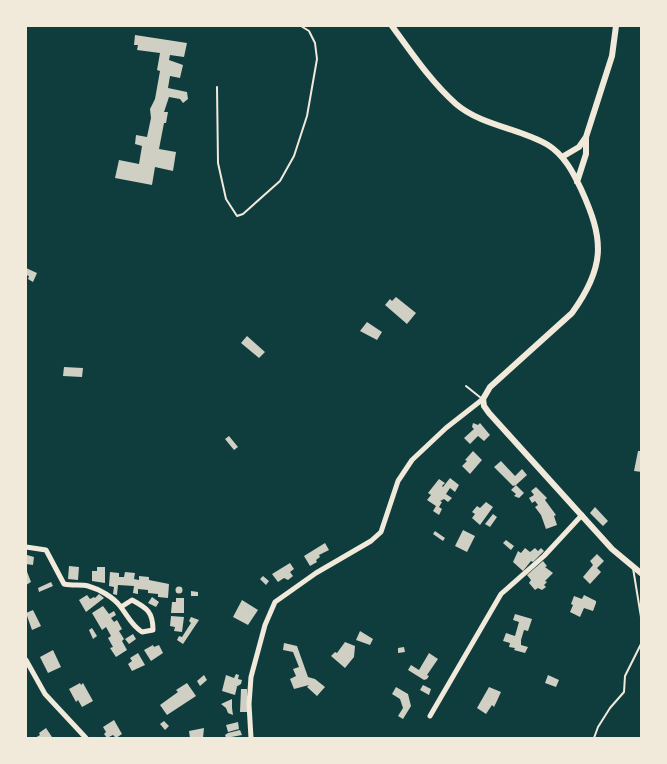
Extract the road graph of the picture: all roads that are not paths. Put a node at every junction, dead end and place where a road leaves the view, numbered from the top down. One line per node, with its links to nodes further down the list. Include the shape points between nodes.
1 (301, 26): 4 (lane, via 315,43 317,59 294,156 280,181 237,216 226,200 218,163)
2 (392, 26): 6 (street, via 457,104 474,115 542,142)
3 (616, 26): 5 (street, via 612,56)
4 (218, 87)
5 (586, 137): 6 (street, via 579,147); 7 (street)
6 (562, 157): 7 (street)
7 (578, 182): 9 (street, via 598,236 598,260 591,281 572,312 490,387)
8 (466, 386): 9 (lane)
9 (483, 399): 10 (street, via 489,413); 20 (street, via 412,460 398,481 381,531 371,541 275,602 250,678)
10 (582, 515): 12 (street); 18 (street, via 501,594)
11 (26, 547): 14 (street, via 46,550 64,584 86,585 103,592)
12 (633, 568): 13 (street); 15 (lane)
13 (642, 574)
14 (121, 607): 14 (street, via 132,626 142,632 153,630 153,617 144,606 132,600)
15 (642, 623)
16 (642, 642): 21 (lane, via 625,676 624,692)
17 (26, 660): 19 (street, via 45,694)
18 (430, 716)
19 (86, 738)
20 (251, 738)
21 (594, 738)

